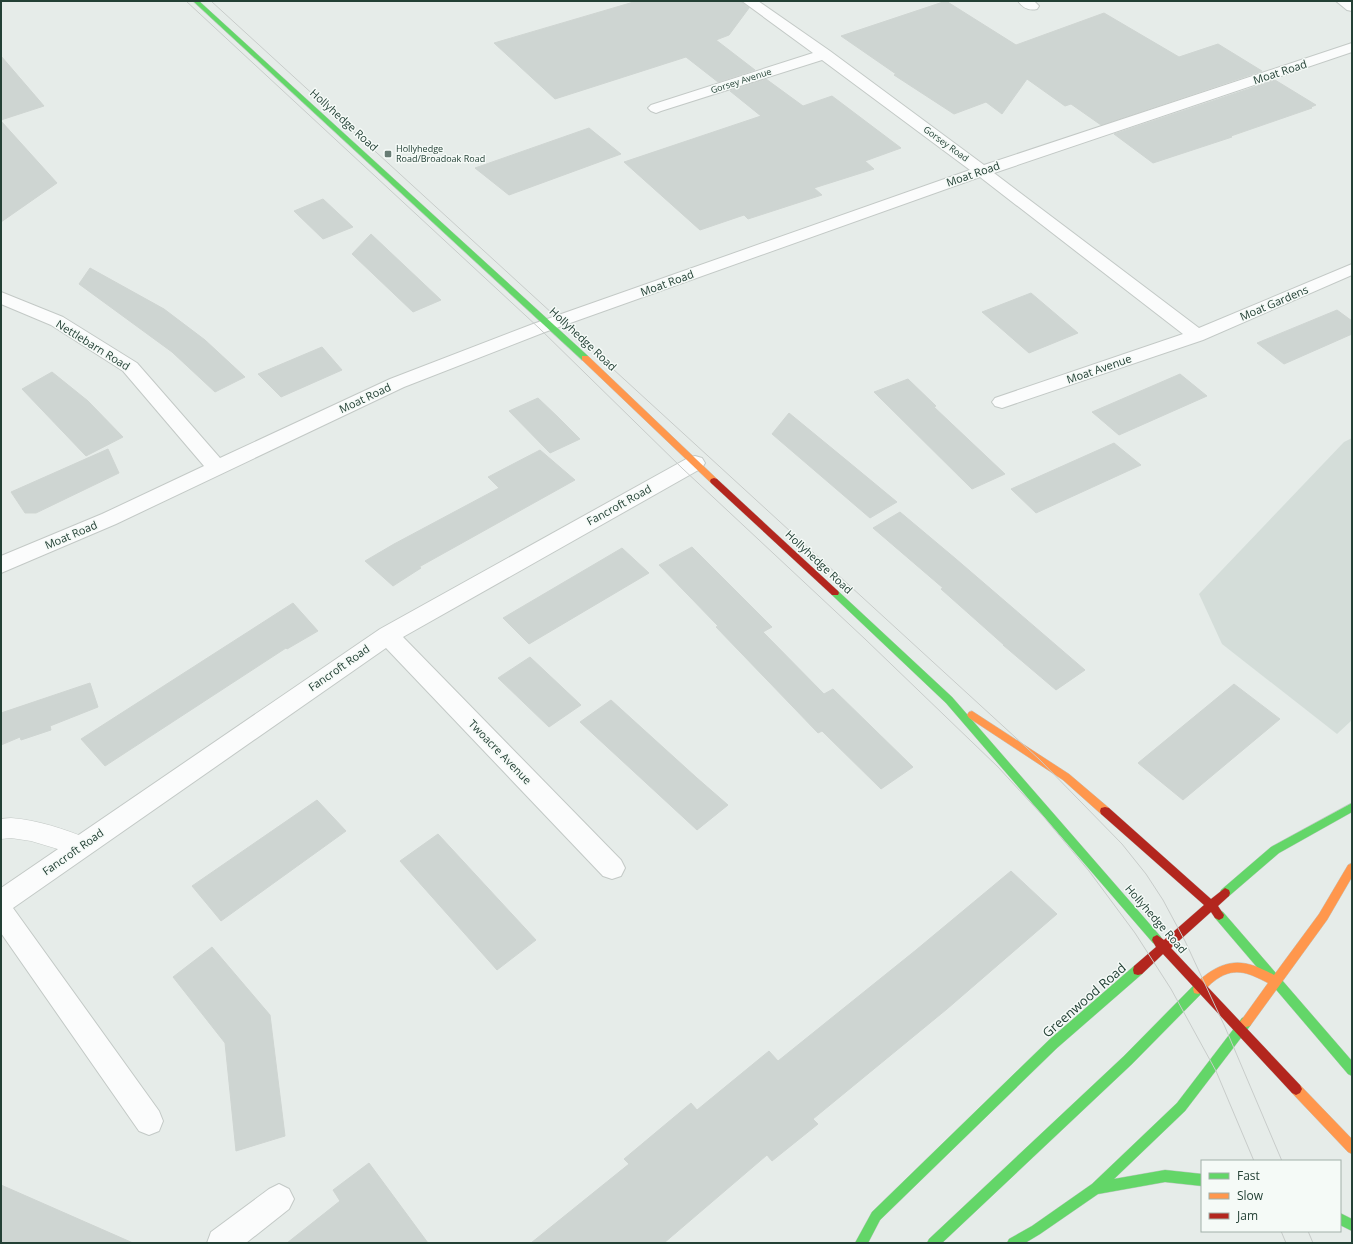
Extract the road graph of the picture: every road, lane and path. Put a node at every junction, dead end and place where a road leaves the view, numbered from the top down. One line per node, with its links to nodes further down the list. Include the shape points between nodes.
1 (196, 1): 11 (street, Hollyhedge Road)
2 (749, 1): 6 (street, Gorsey Road)
3 (1343, 1): 4 (street)
4 (1352, 7)
5 (1352, 46): 8 (street, Moat Road)
6 (825, 54): 7 (street, Gorsey Avenue); 8 (street, Gorsey Road)
7 (656, 108)
8 (983, 171): 11 (street, Moat Road); 12 (street, Gorsey Road)
9 (1352, 269): 12 (street, Moat Gardens)
10 (1, 297): 15 (street, Nettlebarn Road, via 57,321 130,367)
11 (550, 324): 14 (street, Hollyhedge Road); 15 (street, Moat Road, via 397,383)
12 (1197, 336): 13 (street, Moat Avenue)
13 (1002, 402)
14 (695, 462): 17 (street, Fancroft Road); 18 (street, Hollyhedge Road)
15 (217, 468): 16 (street, Moat Road, via 109,519)
16 (1, 565)
17 (388, 635): 21 (street, Fancroft Road); 22 (street, Twoacre Avenue)
18 (949, 700): 25 (street, Hollyhedge Road, via 1066,777); 27 (street, Hollyhedge Road)
19 (1352, 807): 25 (street, Greenwood Road, via 1275,850)
20 (1, 829): 21 (lane, via 49,834)
21 (81, 846): 24 (street, Fancroft Road)
22 (612, 868)
23 (1352, 868): 28 (street, via 1323,917)
24 (1, 902)
25 (1212, 906): 27 (street, Greenwood Road); 28 (street, Hollyhedge Road)
26 (1, 912): 32 (street)
27 (1164, 948): 29 (street, Hollyhedge Road); 40 (street, Greenwood Road, via 1053,1044 881,1211)
28 (1276, 981): 29 (street, via 1246,968 1233,968 1222,970); 30 (street); 31 (street, Hollyhedge Road)
29 (1201, 986): 30 (street, Hollyhedge Road); 41 (street, via 1128,1060)
30 (1240, 1028): 33 (street, Hollyhedge Road); 35 (street, via 1181,1106)
31 (1352, 1070)
32 (149, 1121)
33 (1352, 1148)
34 (1201, 1180): 35 (street, via 1165,1176)
35 (1096, 1188): 42 (street)
36 (279, 1199): 39 (street)
37 (1341, 1219): 38 (street)
38 (1352, 1225)
39 (222, 1243)
40 (861, 1243)
41 (934, 1243)
42 (1013, 1243)

